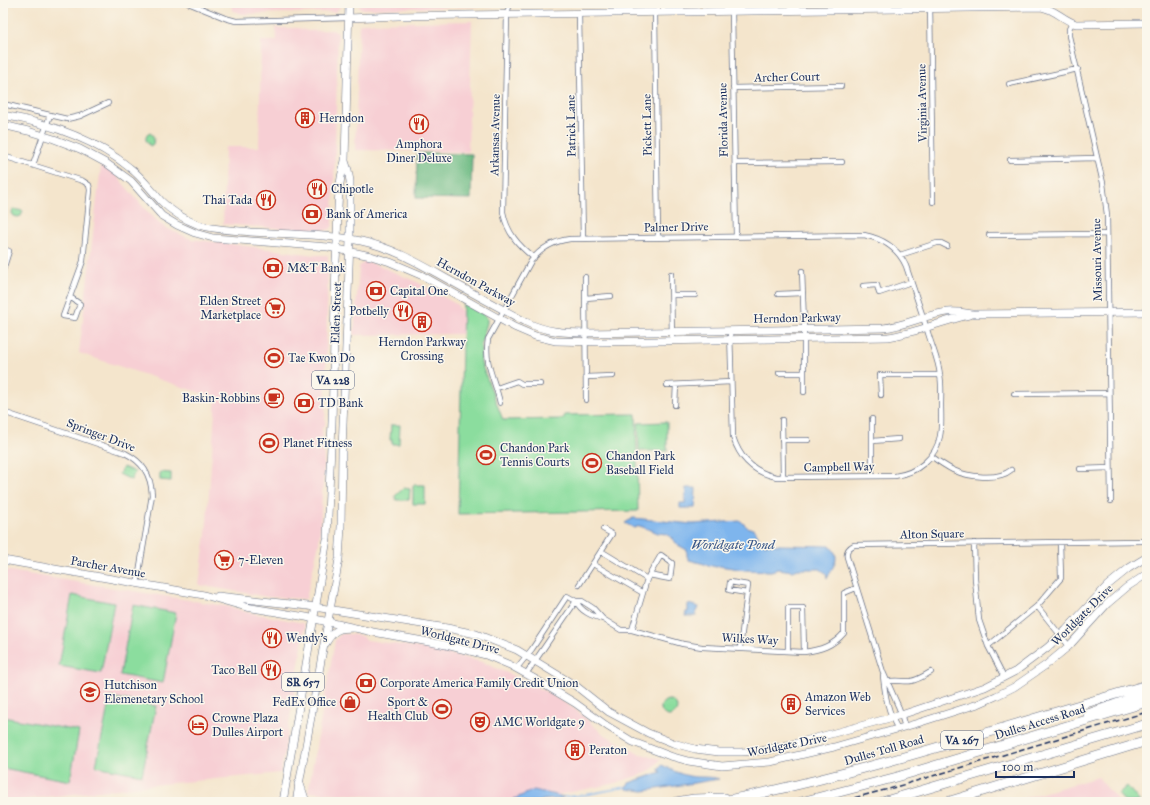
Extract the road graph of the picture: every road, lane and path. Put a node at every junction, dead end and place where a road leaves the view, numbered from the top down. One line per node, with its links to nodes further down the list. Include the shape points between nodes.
1 (188, 3): 10 (street, via 236,21)
2 (349, 3): 10 (main road, Elden Street)
3 (510, 3): 9 (street, Arkansas Avenue)
4 (732, 3): 6 (main road, Florida Avenue)
5 (930, 6): 6 (main road); 12 (main road, via 1041,7 1053,10); 31 (street, Virginia Avenue)
6 (732, 11): 7 (main road); 16 (street, Florida Avenue)
7 (655, 12): 8 (main road); 36 (street, Pickett Lane)
8 (579, 13): 9 (main road); 37 (street, Patrick Lane)
9 (507, 14): 10 (main road); 44 (street, Arkansas Avenue, via 503,212 512,236 522,249)
10 (349, 18): 27 (main road, Elden Street)
11 (1147, 22): 12 (main road)
12 (1072, 23): 13 (street, Missouri Avenue, via 1069,36)
13 (1078, 69): 14 (street); 25 (street, Missouri Avenue)
14 (1009, 84)
15 (841, 86): 16 (street, Archer Court)
16 (733, 88): 29 (street, Florida Avenue)
17 (108, 103): 20 (street, via 67,119)
18 (3, 104): 20 (street)
19 (3, 115): 22 (main road, Herndon Parkway)
20 (50, 115): 22 (street)
21 (3, 125): 23 (main road, Herndon Parkway)
22 (46, 126): 23 (street); 35 (main road, Herndon Parkway, via 87,142 115,157 137,174 162,202 200,225 226,230)
23 (43, 135): 30 (street); 40 (main road, Herndon Parkway, via 89,154 116,169 131,181 162,216 188,230 213,238)
24 (3, 156): 30 (street)
25 (1097, 158): 26 (street); 32 (street, Missouri Avenue, via 1105,197)
26 (1010, 160)
27 (345, 161): 35 (main road, Elden Street, via 341,174); 38 (main road, Elden Street, via 350,181)
28 (842, 162): 29 (street)
29 (735, 163): 33 (street, Florida Avenue)
30 (32, 165): 56 (street, via 89,185 83,261)
31 (933, 202)
32 (1107, 234): 34 (street); 60 (street, Missouri Avenue)
33 (736, 236): 36 (street, Palmer Drive); 43 (street, Palmer Drive, via 864,235 880,240)
34 (989, 236)
35 (338, 238): 38 (main road, Herndon Parkway); 40 (main road, Elden Street)
36 (658, 238): 37 (street, Palmer Drive)
37 (583, 239): 44 (street, Palmer Drive, via 555,242)
38 (350, 240): 42 (main road, Elden Street / VA 228); 58 (main road, Herndon Parkway, via 398,252)
39 (947, 246): 43 (street, via 936,243)
40 (337, 248): 42 (main road, Herndon Parkway); 104 (main road, Elden Street / VA 228)
41 (3, 249): 45 (street, via 9,251)
42 (349, 251): 62 (main road, Herndon Parkway, via 413,271); 105 (main road, Elden Street / VA 228)
43 (900, 255): 49 (street, Palmer Drive)
44 (534, 258): 58 (street, Palmer Drive)
45 (3, 270)
46 (802, 271): 51 (street)
47 (671, 274): 53 (street)
48 (585, 277): 57 (street)
49 (912, 282): 50 (street, via 879,293 877,285); 63 (street, Palmer Drive)
50 (863, 286)
51 (803, 293): 52 (street); 65 (street)
52 (778, 294)
53 (672, 295): 54 (street); 67 (street)
54 (695, 295)
55 (611, 296): 57 (street)
56 (70, 297): 56 (street, via 63,316 75,318 80,304)
57 (585, 298): 68 (street)
58 (504, 310): 62 (street, Palmer Drive); 68 (main road, Herndon Parkway, via 546,330)
59 (1147, 312): 60 (main road, Herndon Parkway)
60 (1108, 313): 61 (main road, Herndon Parkway); 84 (street, Missouri Avenue)
61 (973, 314): 63 (main road, Herndon Parkway, via 948,312); 64 (main road, Herndon Parkway)
62 (499, 318): 72 (main road, Herndon Parkway, via 541,338); 82 (street, Palmer Drive, via 488,338 486,354 489,370)
63 (923, 318): 64 (street, Palmer Drive); 65 (main road, Herndon Parkway, via 890,327)
64 (926, 327): 69 (main road, Herndon Parkway, via 888,337); 75 (street, Campbell Way)
65 (804, 329): 66 (main road, Herndon Parkway); 69 (street)
66 (730, 330): 67 (main road, Herndon Parkway); 70 (street, Campbell Way)
67 (672, 331): 68 (main road, Herndon Parkway); 71 (street)
68 (585, 333): 72 (street)
69 (804, 338): 70 (main road, Herndon Parkway); 73 (street)
70 (731, 340): 71 (main road, Herndon Parkway); 78 (street, Campbell Way)
71 (672, 341): 72 (main road, Herndon Parkway)
72 (585, 342): 77 (street)
73 (804, 372): 74 (street); 83 (street)
74 (779, 373)
75 (940, 375): 86 (street, via 880,375); 97 (street, Campbell Way, via 941,428 938,445)
76 (613, 376): 77 (street)
77 (586, 377): 87 (street)
78 (731, 382): 81 (street); 102 (street, Campbell Way, via 732,430 739,452 756,470 769,476)
79 (540, 384): 82 (street, via 522,384 517,381)
80 (667, 385): 81 (street)
81 (676, 385): 89 (street)
82 (497, 388): 88 (street, Palmer Drive)
83 (804, 392)
84 (1109, 392): 85 (street); 99 (street, Missouri Avenue)
85 (1014, 394)
86 (881, 395)
87 (586, 400)
88 (500, 403)
89 (675, 406)
90 (3, 412): 116 (street, Springer Drive, via 125,453 142,465 149,475 152,495)
91 (872, 419): 96 (street)
92 (782, 420): 94 (street)
93 (899, 439): 96 (street)
94 (782, 440): 95 (street); 102 (street)
95 (808, 440)
96 (872, 441): 101 (street)
97 (931, 456): 100 (street, via 953,469 970,475 998,476); 101 (street, Campbell Way, via 924,464 909,473)
98 (1080, 468): 99 (street)
99 (1110, 468): 103 (street, Missouri Avenue)
100 (1011, 470)
101 (872, 476): 102 (street, Campbell Way)
102 (783, 477)
103 (1111, 501)
104 (329, 511): 124 (main road, Elden Street / SR 657, via 326,551)
105 (341, 511): 125 (main road, Elden Street / SR 657, via 339,559)
106 (603, 529): 110 (street, via 612,534)
107 (1147, 540): 108 (street, Alton Square)
108 (1060, 542): 109 (street, Alton Square); 123 (street, via 1060,578)
109 (974, 543): 118 (street, Alton Square, via 854,544 846,552); 132 (street, via 978,620)
110 (601, 551): 113 (street); 115 (street)
111 (1147, 558): 130 (main road, Worldgate Drive, via 1129,568 1108,585)
112 (3, 560): 116 (main road, Parcher Avenue)
113 (593, 564): 117 (street); 119 (street)
114 (1147, 574): 133 (main road, Worldgate Drive, via 1107,604)
115 (648, 577): 115 (street, via 661,555 672,563 670,579); 119 (street)
116 (137, 584): 121 (main road, Parcher Avenue)
117 (579, 585)
118 (856, 588): 136 (street, Wilkes Way, via 844,593 844,633 827,646); 143 (street, Alton Square)
119 (643, 593): 129 (street)
120 (747, 593): 134 (street)
121 (210, 596): 124 (main road, Parcher Avenue); 126 (main road, Parcher Avenue, via 246,608)
122 (576, 601): 129 (street, Wilkes Way, via 593,608 621,630); 137 (street, Wilkes Way, via 567,596); 138 (street)
123 (1037, 606): 130 (street); 132 (street)
124 (316, 608): 125 (main road, Worldgate Drive); 126 (main road, SR 657)
125 (330, 610): 127 (main road, SR 657); 137 (main road, Worldgate Drive, via 476,634)
126 (313, 619): 127 (main road, Worldgate Drive); 155 (main road, SR 657)
127 (328, 622): 128 (main road, Worldgate Drive); 131 (main road, SR 657)
128 (354, 628): 131 (main road, via 335,631); 139 (main road, Worldgate Drive, via 486,655)
129 (632, 630): 134 (street, Wilkes Way, via 683,644)
130 (1060, 636): 133 (street); 142 (main road, Worldgate Drive, via 1033,659)
131 (324, 646): 153 (main road, SR 657)
132 (988, 646): 142 (street)
133 (1069, 646): 150 (main road, Worldgate Drive, via 1038,671 996,696)
134 (740, 648): 135 (street, Wilkes Way)
135 (788, 651): 136 (street, Wilkes Way); 136 (street, via 788,608 804,608)
136 (804, 652)
137 (527, 656): 138 (main road, Worldgate Drive); 139 (street)
138 (536, 661): 141 (street); 148 (main road, Worldgate Drive, via 626,722 652,735 695,749 760,751 797,744)
139 (516, 669): 141 (main road, Worldgate Drive)
140 (931, 672): 143 (street, via 911,681)
141 (526, 674): 150 (main road, Worldgate Drive, via 633,742 670,756 706,764 770,762)
142 (1004, 677): 147 (main road, Worldgate Drive, via 966,694)
143 (885, 682): 147 (street, Alton Square); 148 (street, Alton Square, via 884,691)
144 (1147, 685): 154 (highway, Dulles Toll Road / VA 267, via 867,768)
145 (1147, 693): 151 (highway)
146 (1147, 702): 151 (highway, Dulles Access Road)
147 (901, 715): 148 (main road, Worldgate Drive); 150 (street, Alton Square)
148 (891, 718): 150 (street, Alton Square)
149 (1147, 724): 161 (highway)
150 (901, 728)
151 (1022, 739): 160 (highway, Dulles Access Road, via 897,777)
152 (1147, 741): 162 (highway)
153 (299, 784): 156 (main road, SR 657); 157 (highway)
154 (738, 798): 158 (highway); 159 (highway, Dulles Toll Road / VA 267)
155 (283, 802)
156 (296, 802)
157 (305, 802)
158 (676, 802)
159 (718, 802)
160 (800, 802)
161 (882, 802)
162 (947, 802)

